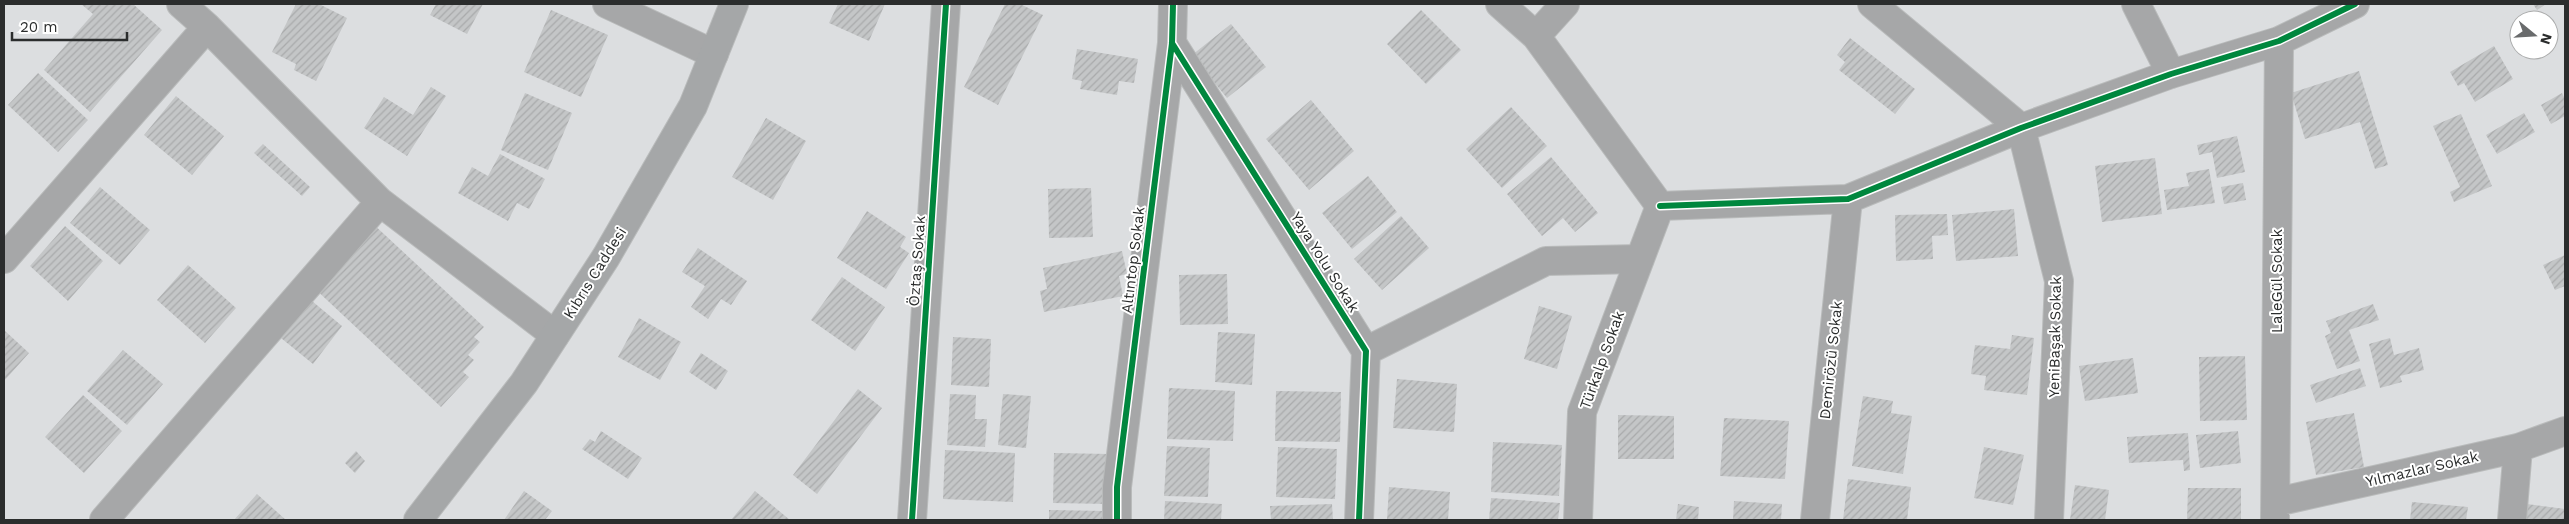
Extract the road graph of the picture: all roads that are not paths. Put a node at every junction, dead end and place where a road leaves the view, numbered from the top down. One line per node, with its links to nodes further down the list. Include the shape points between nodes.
1 (181, 4): 11 (street)
2 (607, 4): 15 (street)
3 (734, 4): 15 (main road, Kıbrıs Caddesi)
4 (946, 4): 31 (street, Öztaş Sokak)
5 (1172, 4): 14 (street, Altıntop Sokak)
6 (1500, 4): 12 (street)
7 (1566, 4): 12 (street)
8 (1872, 4): 17 (street)
9 (2136, 4): 16 (street)
10 (2355, 4): 13 (street)
11 (207, 27): 19 (street); 21 (street)
12 (1536, 36): 20 (street)
13 (2278, 41): 16 (street); 28 (street, LaleGül Sokak)
14 (1172, 43): 24 (street, Yaya Yolu Sokak); 32 (street, Altıntop Sokak, via 1117,486)
15 (714, 54): 23 (main road, Kıbrıs Caddesi, via 693,106 606,257)
16 (2171, 74): 17 (street)
17 (2021, 128): 18 (street); 36 (street, YeniBaşak Sokak, via 2059,281)
18 (1848, 199): 20 (street); 35 (street, Demirözü Sokak)
19 (380, 202): 23 (street); 29 (street)
20 (1660, 206): 22 (street, Türkalp Sokak)
21 (4, 259)
22 (1640, 259): 24 (street, via 1546,261); 34 (street, Türkalp Sokak, via 1582,412)
23 (555, 335): 27 (main road, Kıbrıs Caddesi, via 524,383)
24 (1366, 351): 33 (street)
25 (2565, 431): 26 (street, Yılmazlar Sokak)
26 (2518, 448): 28 (street, Yılmazlar Sokak); 37 (street)
27 (432, 508): 30 (main road, Kıbrıs Caddesi)
28 (2276, 511)
29 (104, 520)
30 (418, 520)
31 (912, 520)
32 (1117, 520)
33 (1359, 520)
34 (1578, 520)
35 (1815, 520)
36 (2049, 520)
37 (2512, 520)

